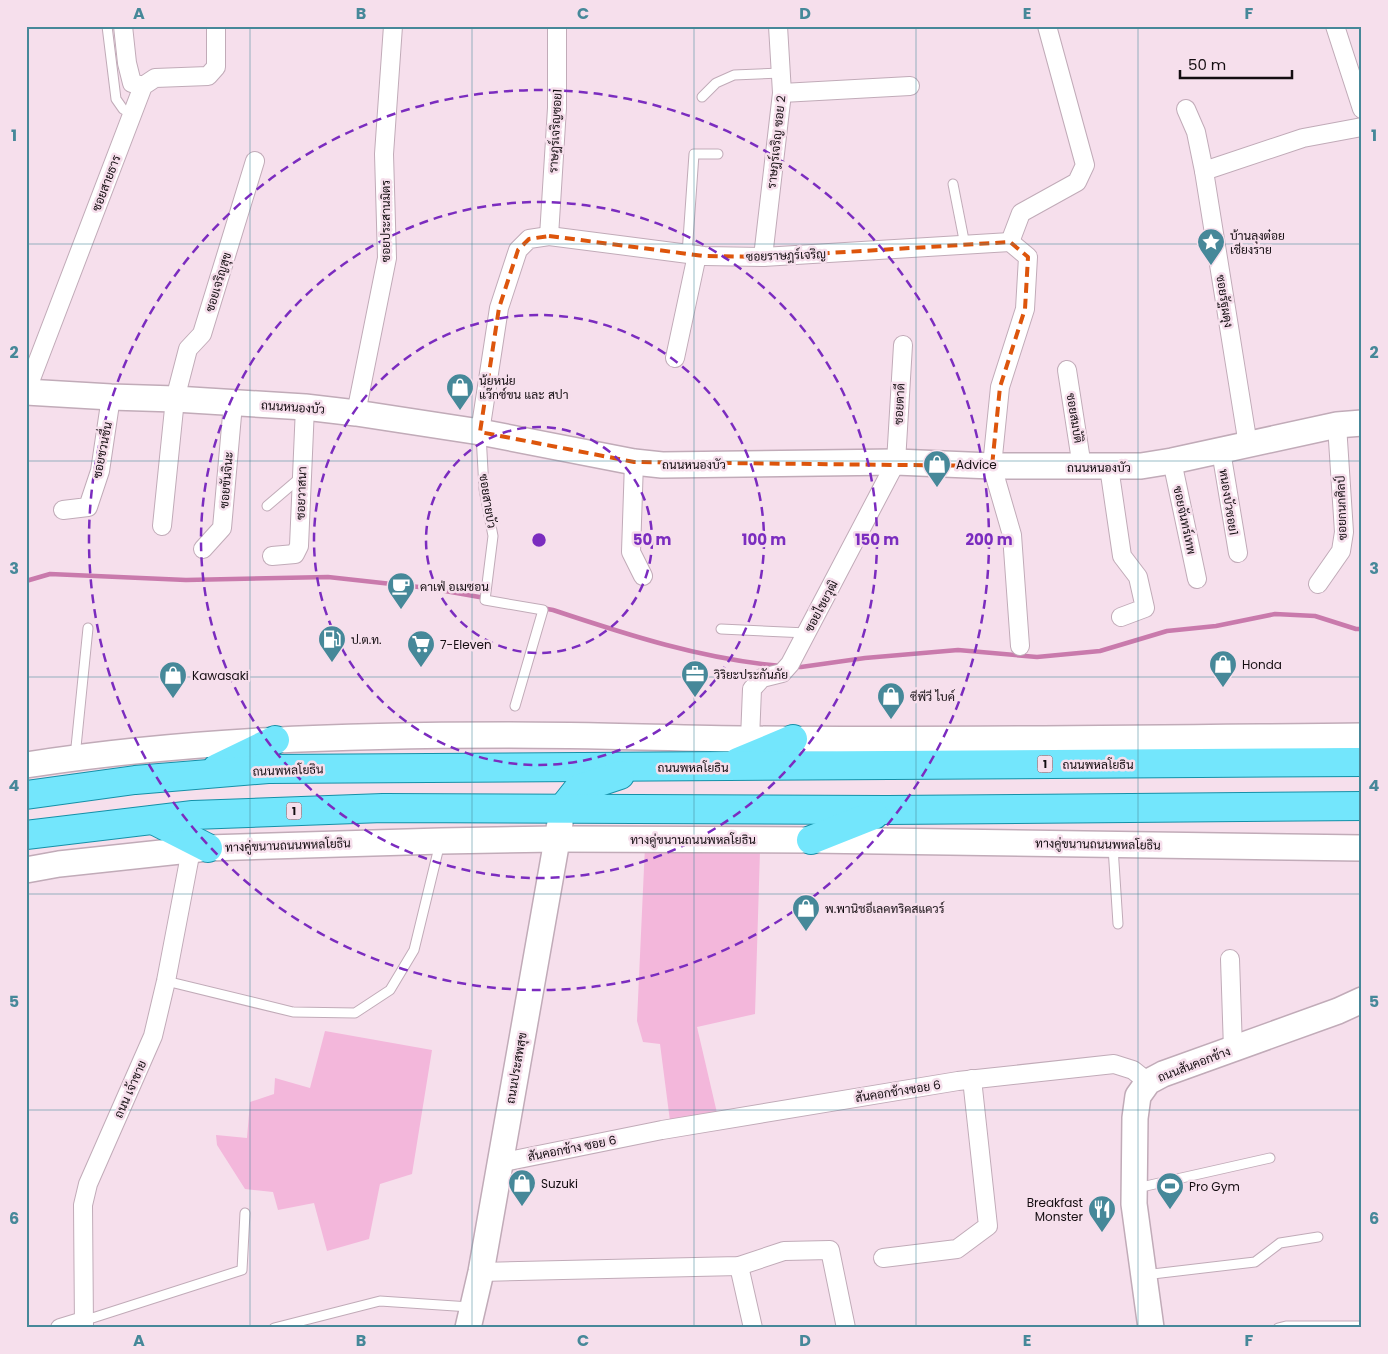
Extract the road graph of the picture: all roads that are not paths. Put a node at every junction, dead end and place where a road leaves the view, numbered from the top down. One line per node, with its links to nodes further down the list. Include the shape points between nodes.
1 (216, 26): 9 (street, via 216,67 208,76 155,78)
2 (393, 26): 34 (street, ซอยประสานมิตร, via 384,154 387,258)
3 (557, 26): 21 (street, ราษฎร์เจริญซอย1, via 558,108)
4 (778, 26): 8 (street, ราษฎร์เจริญ ซอย 2)
5 (1047, 26): 22 (street, via 1085,165 1077,182 1021,213)
6 (1335, 26): 14 (street)
7 (115, 28): 9 (street, via 132,83); 15 (lane, via 116,99 123,109)
8 (781, 73): 11 (street, ราษฎร์เจริญ ซอย 2); 12 (lane, via 734,75 716,82)
9 (143, 86): 15 (street, ซอยสายธาร)
10 (910, 86): 11 (street)
11 (782, 93): 25 (street, ราษฎร์เจริญ ซอย 2)
12 (702, 97)
13 (1186, 109): 19 (street, ซอยรัฐผดุง, via 1196,132)
14 (1362, 109)
15 (132, 114): 29 (street, ซอยสายธาร)
16 (1362, 127): 19 (street, via 1303,138)
17 (718, 154): 24 (lane, via 694,154)
18 (255, 161): 31 (street, ซอยเจริญสุข, via 202,334 188,349)
19 (1204, 171): 38 (street, ซอยรัฐผดุง)
20 (953, 184): 23 (lane)
21 (549, 236): 24 (street, ซอยราษฎร์เจริญ); 37 (street, ซอยราษฎร์เจริญ, via 529,239 518,250 499,308)
22 (1010, 242): 23 (street, ซอยราษฎร์เจริญ); 43 (street, via 1028,257 1024,309 1000,387)
23 (964, 245): 25 (street, ซอยราษฎร์เจริญ)
24 (692, 255): 25 (street, ซอยราษฎร์เจริญ); 27 (street)
25 (763, 257)
26 (903, 345): 42 (street, ซอยตาดี)
27 (675, 358)
28 (1067, 370): 44 (street, ซอยสมบัติ)
29 (26, 392): 30 (main road, ถนนหนองบัว)
30 (111, 397): 31 (main road, ถนนหนองบัว); 48 (street, ซอยชวนชื่น, via 100,471 88,507)
31 (175, 399): 32 (main road, ถนนหนองบัว); 49 (street, ซอยเจริญสุข)
32 (233, 404): 33 (main road, ถนนหนองบัว); 50 (street, ซอยขันจินะ, via 222,528)
33 (305, 407): 34 (main road, ถนนหนองบัว); 46 (street, ซอยวาสนา)
34 (356, 413): 37 (main road, ถนนหนองบัว)
35 (1362, 423): 36 (main road, ถนนหนองบัว)
36 (1337, 425): 38 (main road, ถนนหนองบัว); 55 (street, ซอยกนกศิลป์, via 1344,532 1341,551)
37 (480, 432): 41 (main road, ถนนหนองบัว); 61 (lane, ซอยสายบัว, via 484,489 493,536 485,600 544,610)
38 (1248, 445): 39 (main road, ถนนหนองบัว)
39 (1220, 451): 40 (main road, ถนนหนองบัว); 51 (street, หนองบัวซอย1)
40 (1172, 461): 45 (main road, ถนนหนองบัว); 54 (street, ซอยจันทร์เทพ)
41 (634, 462): 42 (main road, ถนนหนองบัว, via 662,465); 53 (street, via 630,552)
42 (896, 462): 43 (main road, ถนนหนองบัว); 59 (street, ซอยไชยวุฒิ)
43 (992, 466): 44 (main road, ถนนหนองบัว); 60 (street, via 1012,535)
44 (1082, 467): 45 (main road, ถนนหนองบัว)
45 (1109, 467): 56 (street, via 1122,556 1138,576 1144,608)
46 (302, 477): 47 (lane); 52 (street, ซอยวาสนา, via 299,546 295,554)
47 (267, 506)
48 (63, 510)
49 (162, 526)
50 (203, 549)
51 (1238, 553)
52 (272, 556)
53 (643, 576)
54 (1197, 580)
55 (1318, 584)
56 (1121, 618)
57 (88, 628): 66 (lane)
58 (721, 629): 59 (lane)
59 (807, 633): 63 (street, ซอยไชยวุฒิ, via 790,664 782,672 762,678 752,689)
60 (1020, 646)
61 (514, 706)
62 (1362, 736): 64 (main road, 1)
63 (750, 739): 64 (main road, 1); 65 (main road, 1, via 511,735)
64 (792, 739): 71 (main road)
65 (275, 740): 66 (main road, 1); 72 (main road)
66 (75, 757): 68 (main road, 1)
67 (1362, 762): 71 (main road, ถนนพหลโยธิน / 1)
68 (26, 765)
69 (485, 767): 70 (main road, ถนนพหลโยธิน / 1); 72 (main road, ถนนพหลโยธิน / 1, via 268,769); 75 (main road, via 546,783)
70 (645, 767): 71 (main road, ถนนพหลโยธิน / 1); 75 (main road, via 578,789)
71 (728, 767)
72 (202, 775): 73 (main road, ถนนพหลโยธิน / 1, via 135,780)
73 (26, 795)
74 (1362, 806): 76 (main road, 1)
75 (563, 808): 76 (main road, 1); 77 (main road, 1, via 382,808 193,815); 79 (main road, ถนนประสพสุข)
76 (887, 810): 80 (main road)
77 (153, 820): 78 (main road, 1); 84 (main road)
78 (26, 835)
79 (557, 839): 80 (main road, ทางคู่ขนานถนนพหลโยธิน); 81 (main road, ทางคู่ขนานถนนพหลโยธิน); 95 (main road, ถนนประสพสุข)
80 (811, 840): 82 (main road, ทางคู่ขนานถนนพหลโยธิน)
81 (441, 841): 84 (main road, ทางคู่ขนานถนนพหลโยธิน); 88 (lane, via 414,950 390,990 355,1013 293,1012)
82 (1113, 845): 83 (main road, ทางคู่ขนานถนนพหลโยธิน); 86 (lane)
83 (1362, 848)
84 (199, 849): 85 (main road, ทางคู่ขนานถนนพหลโยธิน); 88 (street, ถนน เจ้าชาย)
85 (26, 870)
86 (1118, 924)
87 (1230, 959): 90 (street)
88 (166, 982): 104 (street, ถนน เจ้าชาย, via 153,1036 88,1184 82,1205)
89 (1362, 1000): 90 (main road, ถนนสันคอกช้าง)
90 (1234, 1049): 92 (main road, ถนนสันคอกช้าง)
91 (972, 1079): 92 (street, สันคอกช้างซอย 6, via 1114,1064 1133,1070); 93 (street, สันคอกช้างซอย 6); 99 (street, via 988,1226 957,1249)
92 (1148, 1082): 96 (main road, ถนนสันคอกช้าง, via 1138,1096 1135,1118)
93 (646, 1133): 95 (street, สันคอกช้าง ซอย 6)
94 (1270, 1158): 96 (lane)
95 (499, 1162): 101 (main road, ถนนประสพสุข)
96 (1134, 1189): 102 (main road, ถนนสันคอกช้าง)
97 (244, 1213): 104 (lane, via 242,1270)
98 (1318, 1238): 102 (lane, via 1280,1243 1256,1262)
99 (883, 1258)
100 (739, 1266): 101 (street); 108 (street); 109 (street, via 784,1251 830,1250)
101 (481, 1272): 103 (main road, ถนนประสพสุข)
102 (1144, 1275): 110 (main road, ถนนสันคอกช้าง)
103 (471, 1318): 107 (lane, via 380,1301)
104 (83, 1324): 106 (street)
105 (1362, 1326): 111 (lane)
106 (60, 1328)
107 (274, 1328)
108 (753, 1328)
109 (846, 1328)
110 (1152, 1328)
111 (1278, 1328)

